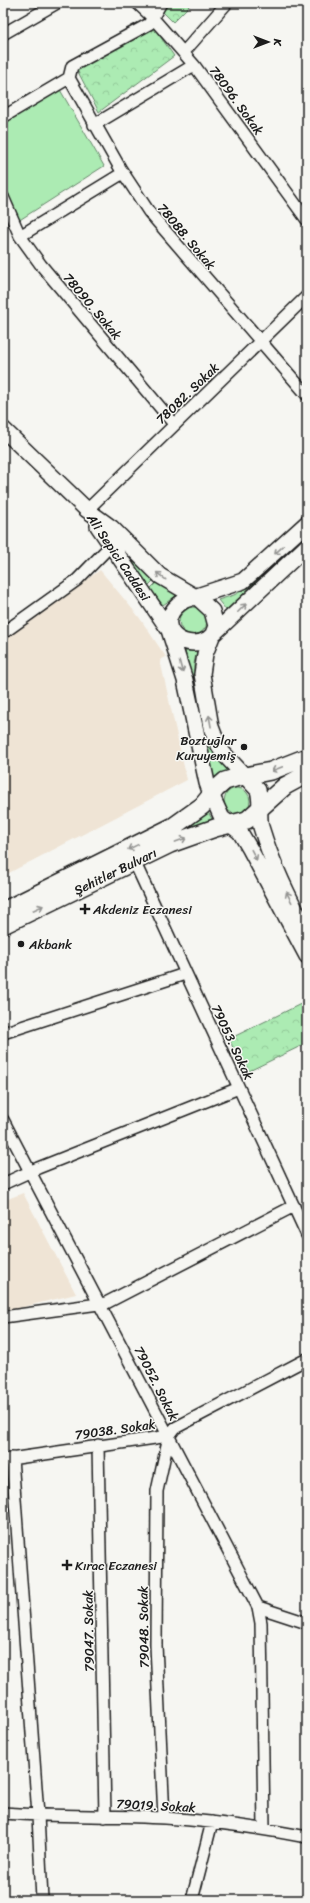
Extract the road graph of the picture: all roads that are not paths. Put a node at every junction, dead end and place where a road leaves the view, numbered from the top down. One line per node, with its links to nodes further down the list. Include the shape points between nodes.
1 (56, 3): 6 (street)
2 (137, 3): 5 (street, 78096. Sokak)
3 (161, 3): 5 (street)
4 (228, 3): 7 (street)
5 (152, 16): 7 (street, 78096. Sokak); 9 (street, via 149,24 72,66)
6 (3, 34)
7 (184, 52): 8 (street, 78096. Sokak)
8 (194, 65): 11 (street); 14 (street, 78096. Sokak)
9 (69, 78): 10 (street); 11 (street, 78088. Sokak)
10 (3, 117)
11 (94, 125): 12 (street, 78088. Sokak)
12 (123, 173): 15 (street); 17 (street, 78088. Sokak, via 148,212)
13 (3, 197): 15 (street, 78090. Sokak)
14 (307, 220)
15 (20, 236): 19 (street, 78090. Sokak, via 41,265)
16 (307, 296): 17 (street, 78082. Sokak)
17 (260, 342): 18 (street, 78088. Sokak); 19 (street, 78082. Sokak)
18 (307, 395)
19 (174, 424): 21 (street, 78082. Sokak)
20 (3, 429): 21 (main road, Ali Sepici Caddesi)
21 (87, 510): 23 (main road, Ali Sepici Caddesi)
22 (307, 523): 25 (main road, one-way to 25, via 243,581)
23 (116, 541): 25 (main road, Ali Sepici Caddesi, one-way to 23, via 160,576); 26 (main road, Ali Sepici Caddesi); 27 (street, via 77,580)
24 (307, 546): 28 (main road, one-way to 24)
25 (194, 597): 26 (main road, via 176,605 168,620); 28 (main road, via 212,611 216,626)
26 (169, 630): 28 (main road, via 190,643 203,642); 32 (main road, Ali Sepici Caddesi, one-way to 32, via 185,680)
27 (3, 633)
28 (213, 634): 31 (main road, one-way to 28, via 223,753 212,727 202,674 205,654)
29 (307, 756): 31 (main road, one-way to 31, via 271,771)
30 (307, 774): 33 (main road, via 285,786)
31 (245, 776): 32 (main road, via 225,781); 33 (main road, via 258,790)
32 (211, 794): 34 (main road, via 220,814); 36 (main road, Şehitler Bulvarı, one-way to 36, via 202,806 165,832)
33 (261, 808): 34 (main road, via 248,820); 38 (main road, one-way to 33, via 265,841 260,823)
34 (230, 824): 35 (main road, Şehitler Bulvarı, one-way to 34, via 181,840); 39 (main road, one-way to 39, via 240,832 250,849)
35 (134, 861): 37 (main road, Şehitler Bulvarı, one-way to 35); 40 (street, 79053. Sokak)
36 (3, 910)
37 (3, 925)
38 (307, 932)
39 (307, 956)
40 (185, 974): 41 (street); 42 (street, 79053. Sokak)
41 (3, 1033)
42 (239, 1088): 44 (street); 46 (street, 79053. Sokak)
43 (3, 1120): 44 (street, 79052. Sokak)
44 (29, 1172): 45 (street); 48 (street, 79052. Sokak)
45 (3, 1184)
46 (294, 1206): 47 (street, 79053. Sokak); 48 (street)
47 (307, 1233)
48 (101, 1304): 49 (street); 51 (street, 79052. Sokak)
49 (3, 1317)
50 (307, 1359): 51 (street, 79038. Sokak, via 175,1428)
51 (169, 1436): 52 (street, 79038. Sokak); 54 (street, 79052. Sokak); 59 (street, 79048. Sokak, via 157,1491 156,1645)
52 (98, 1445): 53 (street, 79038. Sokak); 58 (street, 79047. Sokak)
53 (7, 1459): 57 (street)
54 (258, 1608): 55 (street); 61 (street, 79052. Sokak, via 261,1631)
55 (307, 1622)
56 (3, 1813): 57 (street, 79019. Sokak)
57 (38, 1816): 58 (street, 79019. Sokak); 63 (street)
58 (105, 1817): 59 (street, 79019. Sokak)
59 (164, 1818): 60 (street, 79019. Sokak)
60 (212, 1822): 61 (street, 79019. Sokak); 64 (street)
61 (264, 1829): 62 (street, 79019. Sokak)
62 (307, 1837)
63 (42, 1900)
64 (192, 1900)

